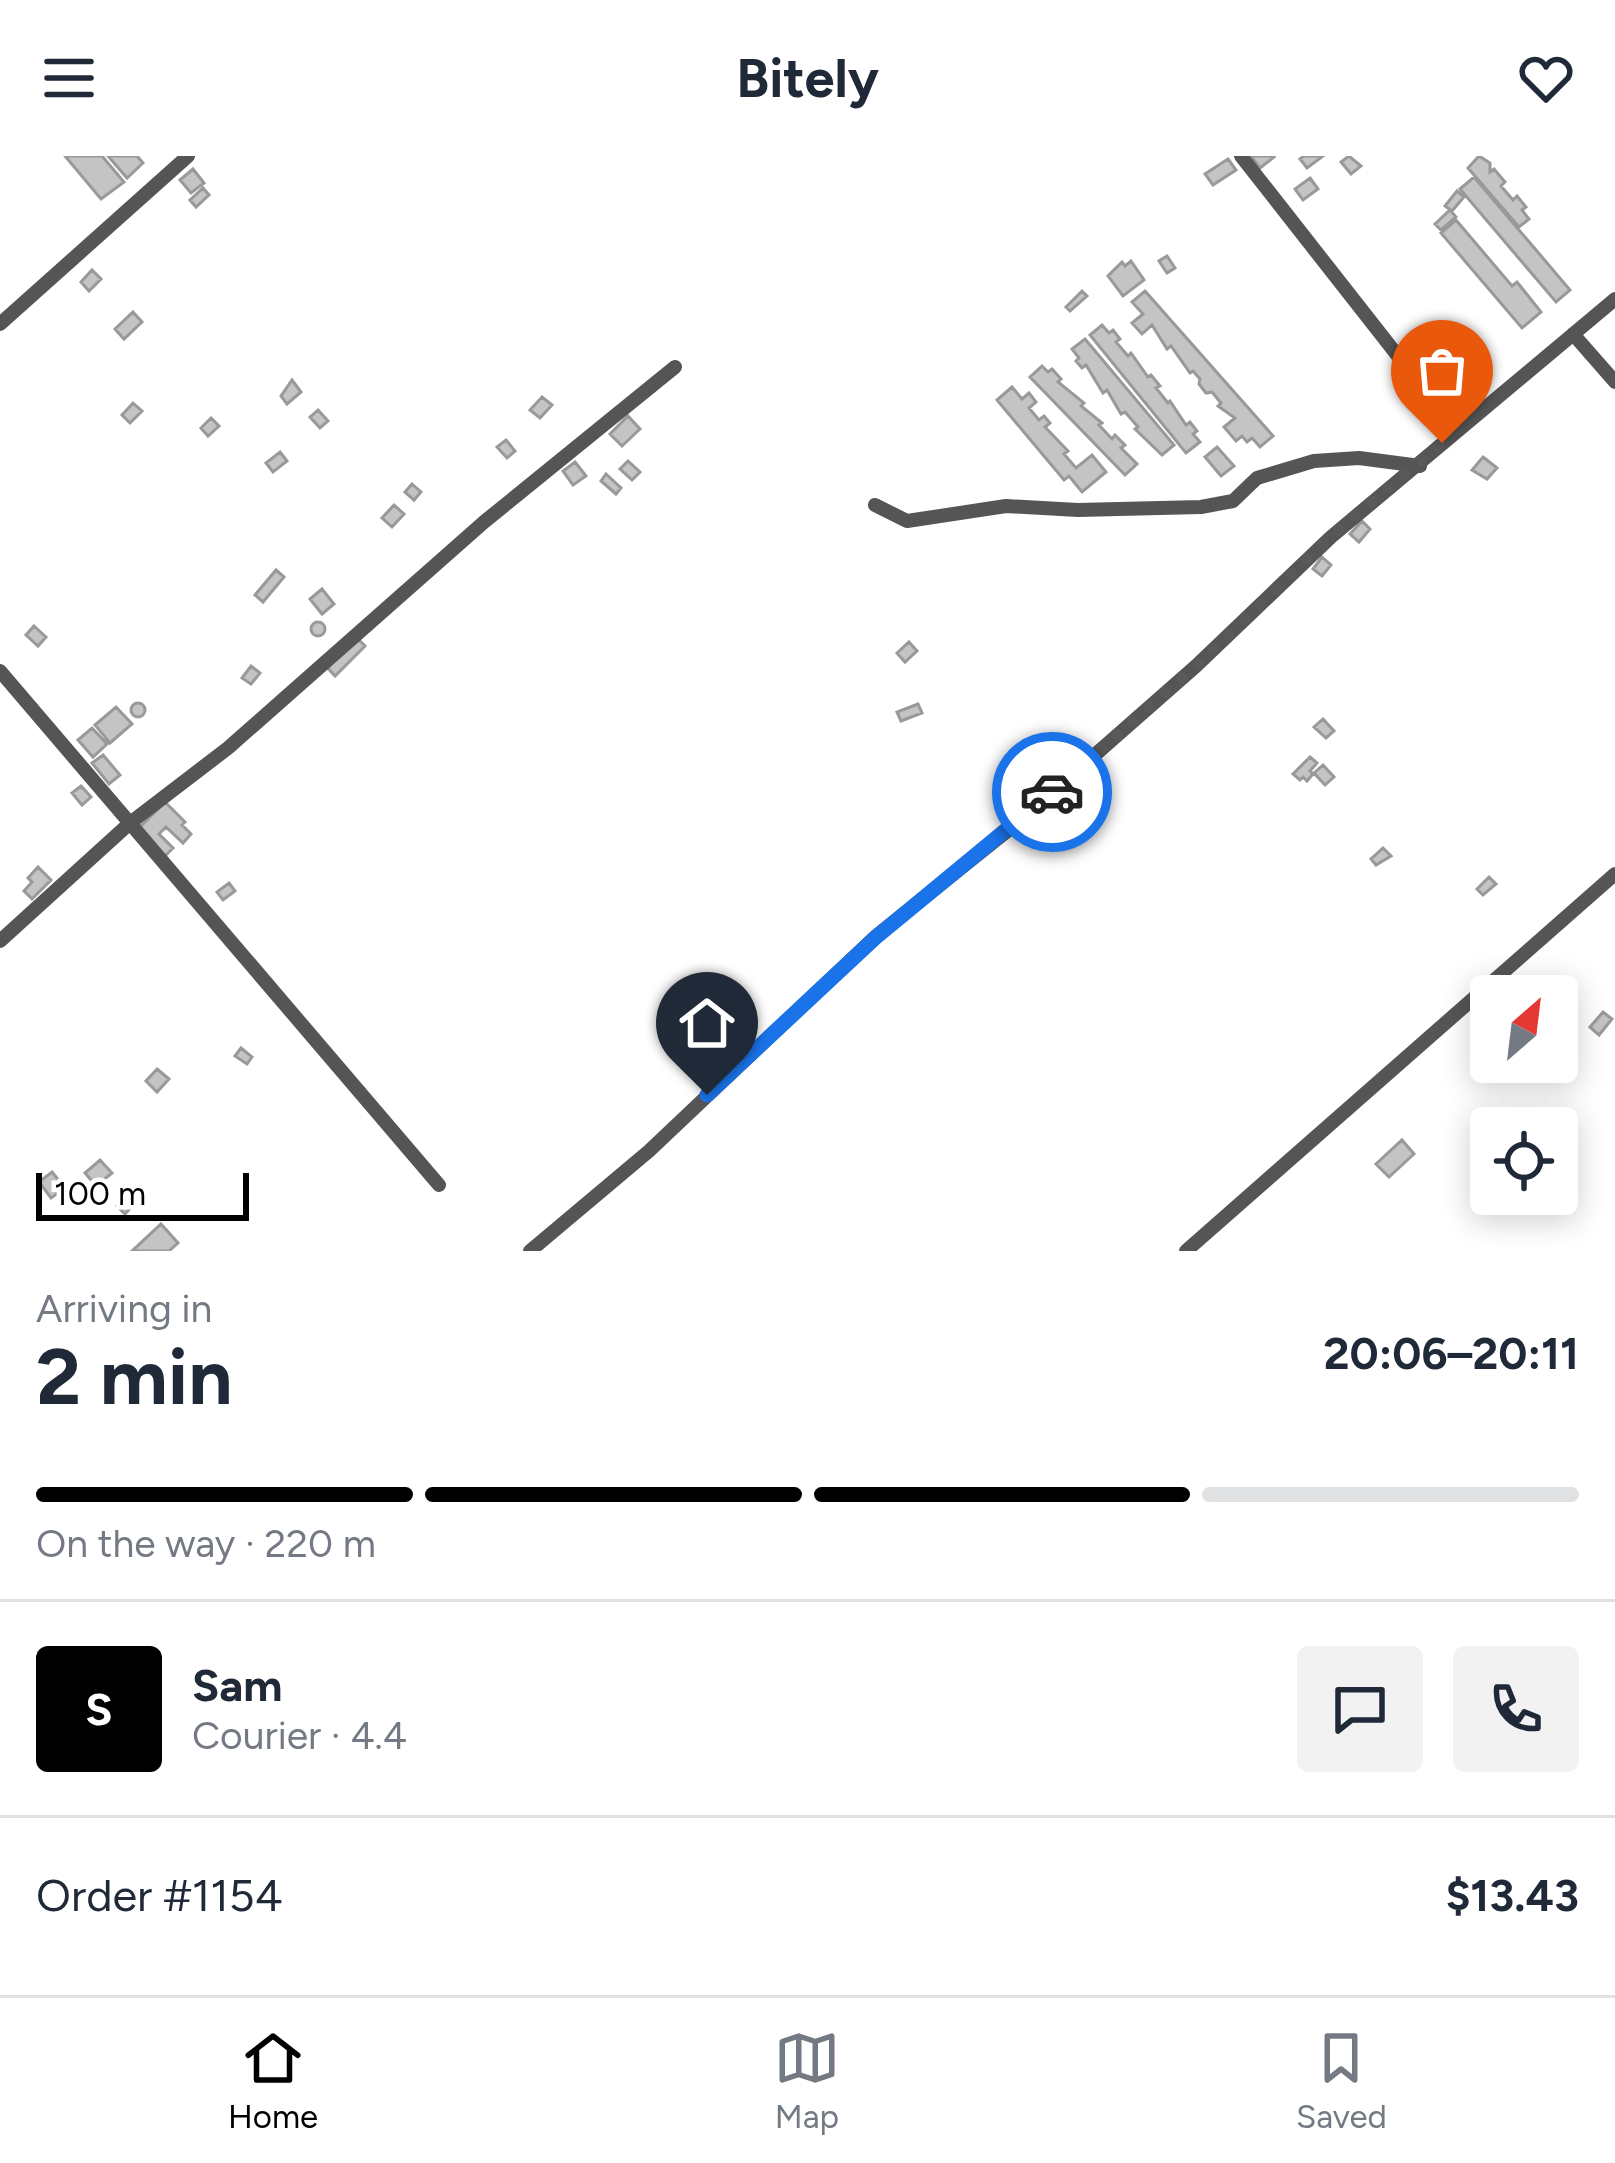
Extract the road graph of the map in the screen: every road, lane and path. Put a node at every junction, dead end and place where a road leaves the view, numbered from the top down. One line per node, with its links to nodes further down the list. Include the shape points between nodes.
1 (188, 156): 4 (street)
2 (1241, 156): 8 (street)
3 (1615, 299): 5 (street)
4 (0, 324)
5 (1573, 334): 7 (street); 8 (street)
6 (676, 367): 12 (street)
7 (1615, 382)
8 (1456, 430): 9 (street)
9 (1420, 466): 10 (street, via 1314,461 1257,478 1237,500 1202,507 1006,506 907,521); 16 (street, via 1330,537 1022,819 875,938)
10 (875, 505)
11 (0, 671): 12 (street)
12 (130, 823): 14 (street); 15 (street)
13 (1615, 874): 17 (street)
14 (0, 941)
15 (439, 1185)
16 (530, 1251)
17 (1186, 1251)

